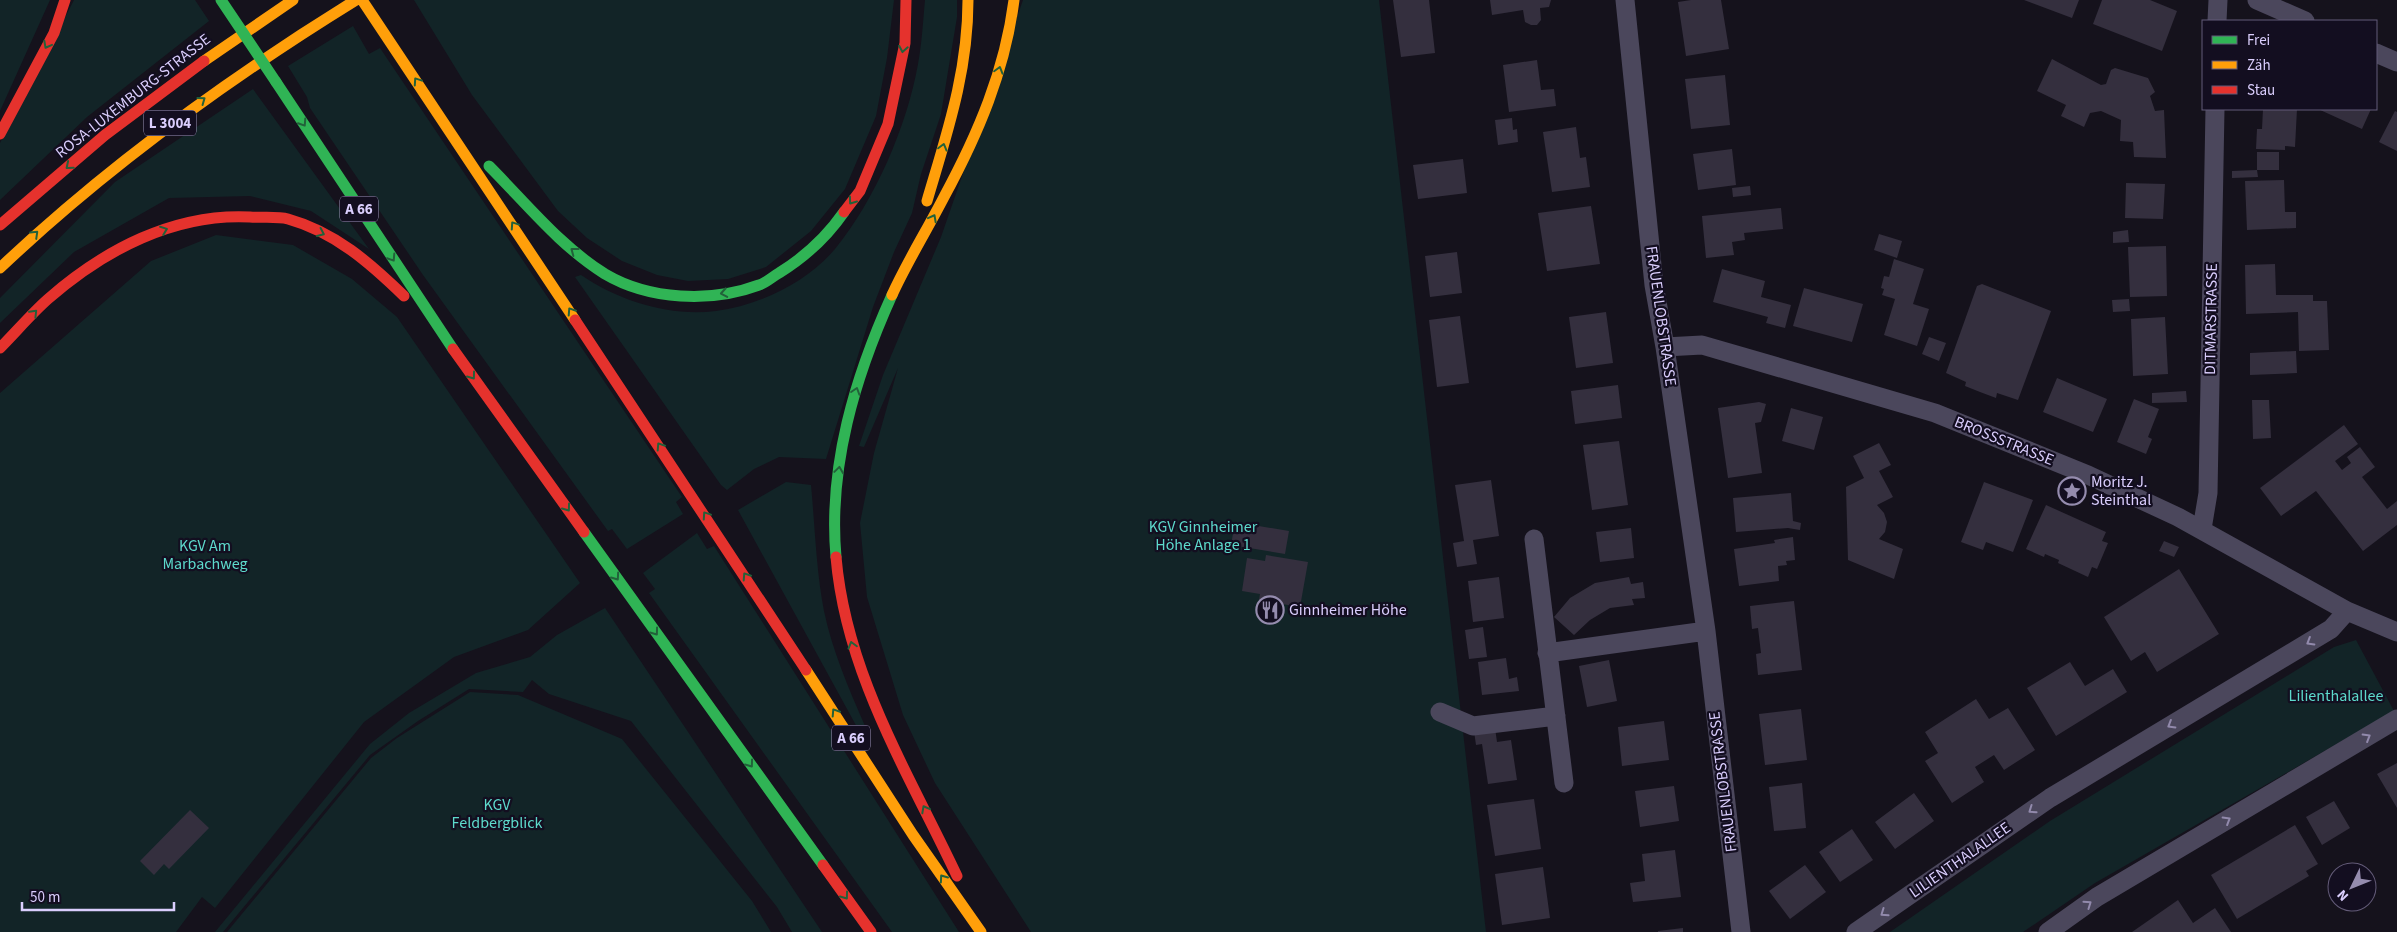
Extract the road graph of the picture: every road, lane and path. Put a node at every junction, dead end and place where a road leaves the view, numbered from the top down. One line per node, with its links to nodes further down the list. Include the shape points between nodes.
1 (66, 0): 20 (highway, one-way to 20, via 54,33)
2 (221, 0): 24 (highway, A 66, one-way to 24, bridge)
3 (293, 0): 16 (highway, ROSA-LUXEMBURG-STRASSE / L 3004)
4 (356, 0): 22 (highway, L 3004, one-way to 4, via 43,226 138,147 246,69)
5 (362, 0): 19 (highway, A 66, one-way to 5)
6 (906, 0): 19 (highway, one-way to 19, via 904,43 888,124 860,191 827,236 797,262 760,285 722,294 668,296 634,287 606,274 569,248)
7 (968, 0): 23 (highway, one-way to 7, via 932,188 959,92 968,32)
8 (1014, 0): 23 (highway, one-way to 8, via 976,132 998,74)
9 (1625, 0): 25 (street, FRAUENLOBSTRASSE, via 1654,285)
10 (2218, 0): 13 (street)
11 (2257, 0): 14 (street)
12 (249, 13): 16 (highway)
13 (2217, 20)
14 (2303, 20)
15 (2377, 53): 17 (street)
16 (204, 60): 21 (highway, ROSA-LUXEMBURG-STRASSE / L 3004, one-way to 21, via 103,137)
17 (2397, 62)
18 (2215, 110): 27 (street, DITMARSTRASSE, via 2208,493)
19 (444, 121): 38 (highway, A 66, one-way to 19, via 913,835)
20 (0, 134)
21 (0, 225)
22 (0, 268)
23 (901, 276): 38 (highway, one-way to 23, via 880,720 859,668 838,576 835,502 844,438 864,364)
24 (443, 336): 26 (highway, one-way to 24, via 48,299 118,248 181,223 229,216 287,219 326,235 365,259); 37 (highway, A 66, one-way to 37)
25 (1665, 347): 27 (street, BROSSSTRASSE, via 1702,345 1935,413 2088,475); 30 (street, FRAUENLOBSTRASSE)
26 (0, 348)
27 (2202, 529): 29 (street, BROSSSTRASSE)
28 (1534, 539): 32 (street)
29 (2347, 611): 31 (street); 40 (street, LILIENTHALALLEE, one-way to 40, via 2331,629 2050,798)
30 (1706, 631): 32 (street); 39 (street, FRAUENLOBSTRASSE)
31 (2397, 632)
32 (1547, 653): 34 (street)
33 (1440, 712): 34 (street, via 1473,726)
34 (1556, 716): 36 (street)
35 (2397, 719): 41 (street, one-way to 35, via 2105,893)
36 (1564, 784)
37 (871, 932)
38 (982, 932)
39 (1741, 932)
40 (1856, 932)
41 (2048, 932)

